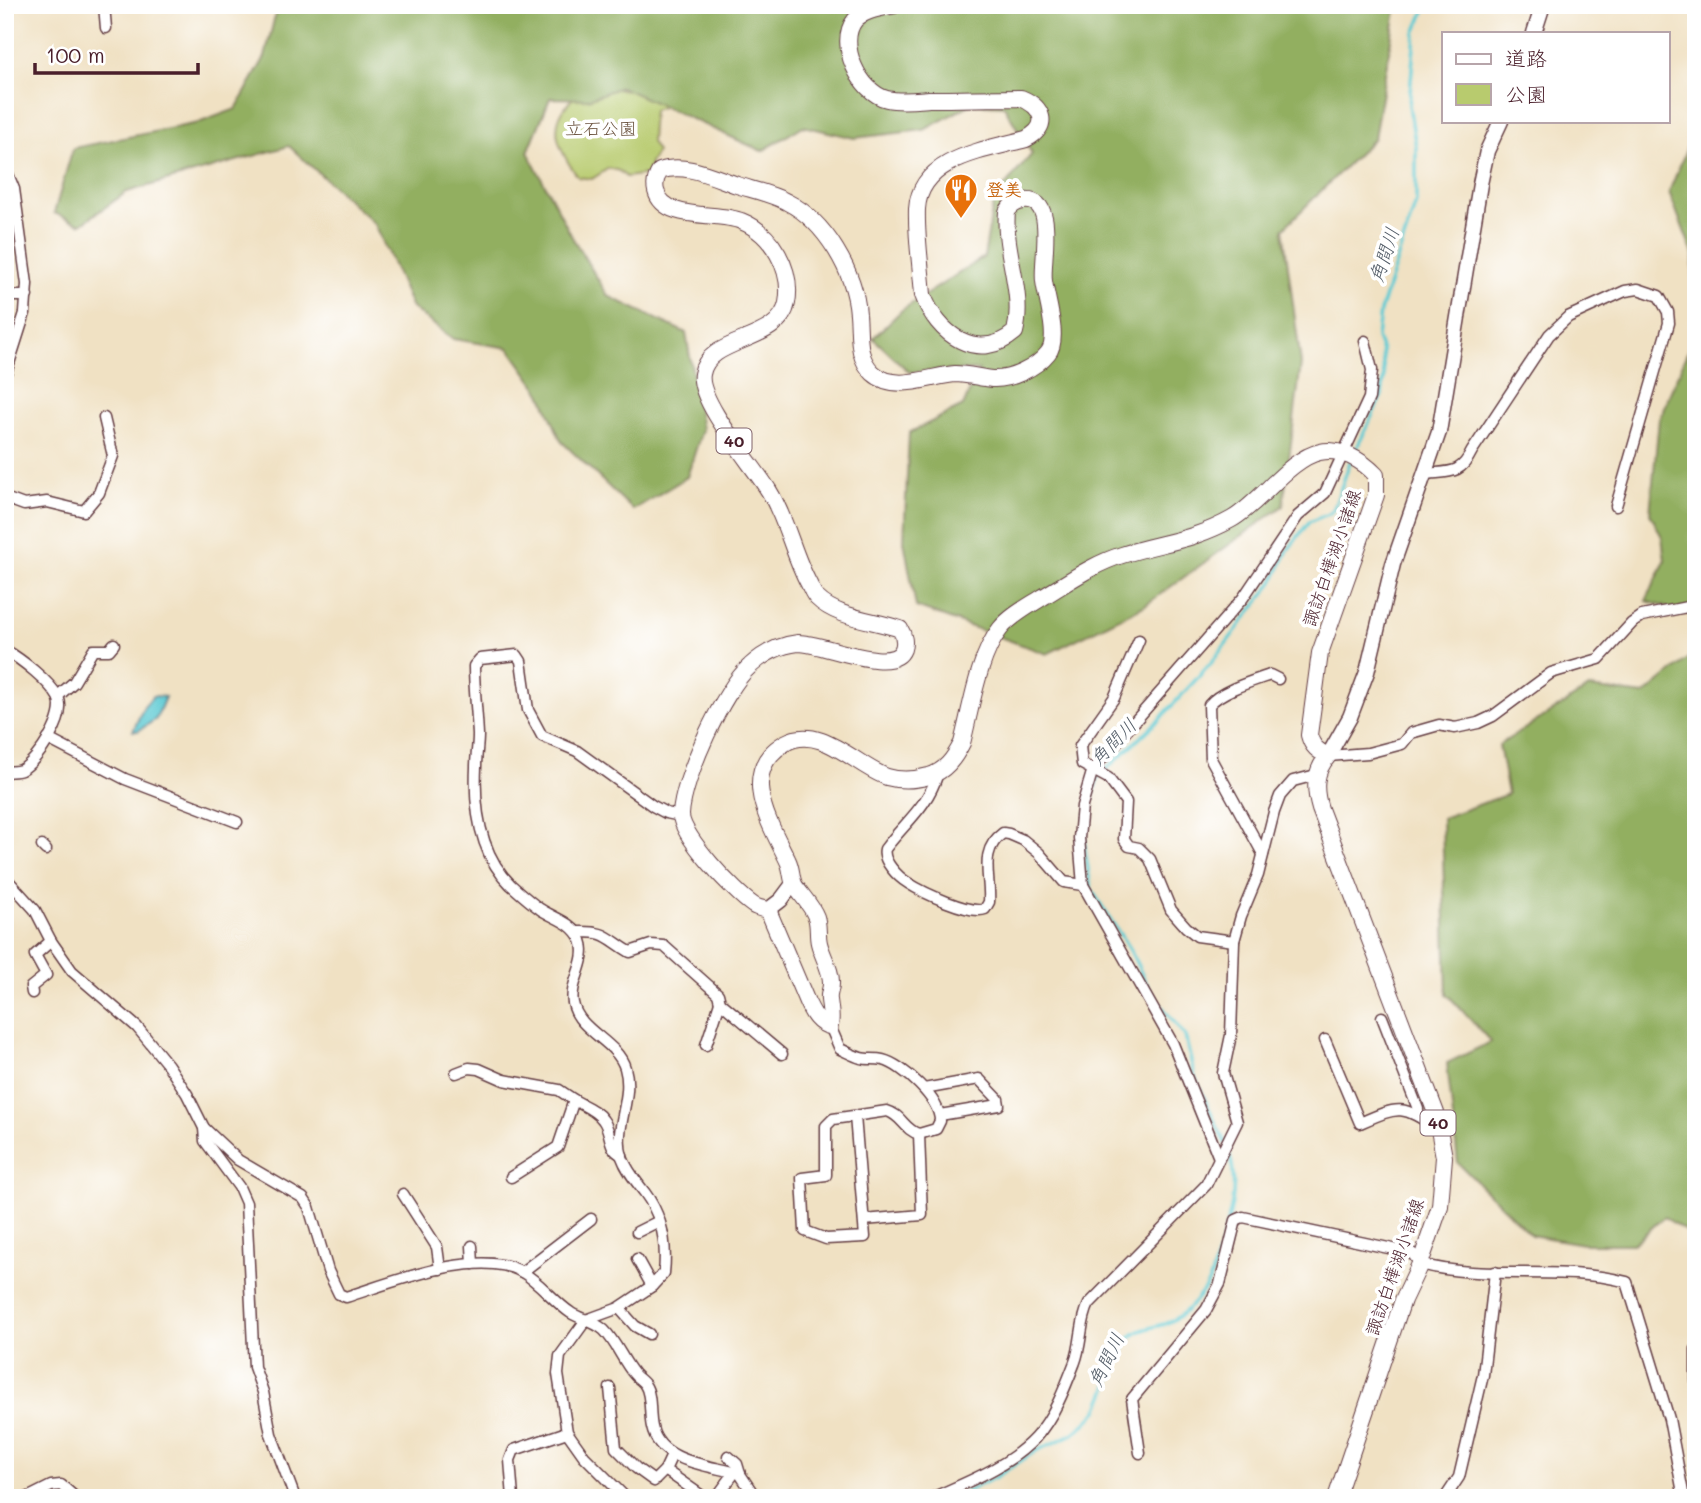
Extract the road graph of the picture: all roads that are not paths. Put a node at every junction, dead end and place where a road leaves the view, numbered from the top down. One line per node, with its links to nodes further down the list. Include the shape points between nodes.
1 (104, 5): 4 (street)
2 (895, 5): 29 (main road, 40, via 872,10 856,20 849,33 856,69 869,91 890,100 1021,97 1035,103 1041,113 1037,133 954,161 925,183 917,208 928,309 948,333 977,345 997,344 1015,332 1017,305 1007,212 1017,202 1033,201 1041,206 1045,219 1043,278 1052,342 1049,352 1026,371 1008,377 958,374 898,383 882,379 861,353 852,281 829,240 810,218 785,201 701,173 685,168 660,171 655,181 657,194 671,208 744,222 779,254 787,296 783,313 771,326 710,358 702,373 702,387 770,492 816,597 837,610 900,629 904,646 888,661 796,643 771,650 748,667 731,688 692,768)
3 (1543, 5): 5 (street)
4 (106, 28)
5 (1534, 32)
6 (1501, 122): 14 (street, via 1487,151 1439,432)
7 (5, 167): 9 (street, via 14,189)
8 (5, 296): 9 (street)
9 (27, 296): 11 (street)
10 (1365, 341): 13 (street, via 1372,370 1369,398)
11 (5, 376)
12 (104, 418): 15 (street, via 113,456 99,493 85,512 47,502 24,505)
13 (1342, 454): 24 (main road, 諏訪白樺湖小諸線, via 1360,461 1376,475 1376,495 1320,653 1309,735 1318,751); 25 (street, via 1325,493 1298,516 1243,598); 27 (main road, 諏訪白樺湖小諸線, via 1329,451 1307,456 1222,525 1086,570 1001,627 988,648 961,743)
14 (1424, 474): 16 (street, via 1458,471 1466,465 1549,335 1568,317 1612,295 1638,289 1659,296 1669,323); 24 (street, via 1393,564 1367,672 1354,708)
15 (5, 498)
16 (1616, 506)
17 (1692, 606): 24 (street, via 1643,616 1599,659 1551,673 1478,723 1455,728 1439,725 1411,733 1402,744 1368,753)
18 (1139, 640): 25 (street, via 1114,698 1080,746 1082,764)
19 (114, 644): 22 (street, via 109,650 93,650 74,682)
20 (5, 650): 22 (street)
21 (1278, 678): 31 (street, via 1270,675 1253,681 1209,705 1211,759)
22 (58, 696): 23 (street, via 60,714)
23 (48, 739): 26 (street, via 29,764); 30 (street, via 125,779)
24 (1328, 755): 28 (main road)
25 (1094, 770): 34 (street, via 1082,806); 37 (street, via 1107,778 1126,802 1124,839 1150,859 1171,910 1197,936)
26 (5, 772)
27 (938, 773): 33 (main road, via 900,780 822,741 802,737 771,754 763,768 761,798 768,823 790,865); 34 (street, via 915,816 883,855 907,883 970,911 985,909 989,902 988,854 1003,833 1023,840 1064,882)
28 (1316, 775): 31 (street, via 1293,782 1280,796); 53 (main road, 諏訪白樺湖小諸線 / 40, via 1320,809)
29 (681, 816): 35 (main road, via 689,838 709,861 755,906); 36 (street, via 653,806 577,751 541,736 528,710 517,655 480,659 474,666 476,793 478,823 487,851 510,884)
30 (237, 822)
31 (1263, 854): 37 (street)
32 (5, 877): 38 (street, via 35,910)
33 (793, 884): 35 (street); 42 (main road, via 815,914 831,984)
34 (1083, 885): 56 (street, via 1172,1044)
35 (768, 910): 42 (main road, via 811,1009 823,1025)
36 (577, 932): 40 (street, via 597,931 630,952 664,946 718,994); 55 (street, via 582,944 573,1004 589,1029 624,1064 628,1079)
37 (1234, 941): 56 (street, via 1231,1035 1223,1073 1237,1122)
38 (51, 942): 39 (street, via 34,955 46,975 31,987); 52 (street, via 72,971 137,1027 187,1094)
39 (32, 993)
40 (720, 1002): 44 (street); 45 (street)
41 (1382, 1017): 51 (street)
42 (830, 1026): 47 (street, via 840,1049 894,1064)
43 (1325, 1040): 51 (street, via 1360,1123 1390,1110)
44 (706, 1045)
45 (782, 1054)
46 (456, 1073): 48 (street, via 479,1069 504,1080 559,1090)
47 (924, 1089): 49 (street); 49 (street, via 979,1079 998,1099 999,1105)
48 (573, 1100): 55 (street, via 603,1118 615,1152); 57 (street, via 558,1147)
49 (940, 1115): 54 (street, via 936,1129)
50 (855, 1116): 54 (street, via 887,1111); 60 (street); 60 (street, via 833,1119 826,1125 826,1175 802,1178 805,1231 826,1239 865,1237)
51 (1418, 1116): 53 (street)
52 (204, 1128): 67 (street, via 238,1160 303,1199 339,1294 346,1297); 87 (street, via 205,1141 246,1203 254,1367 271,1434)
53 (1439, 1129): 66 (main road, 諏訪白樺湖小諸線 / 40, via 1444,1157 1440,1206)
54 (919, 1134): 60 (street, via 922,1215)
55 (622, 1155): 61 (street)
56 (1220, 1155): 93 (street, via 1206,1185 1089,1304 1068,1381 1034,1439 987,1472)
57 (511, 1177)
58 (403, 1194): 67 (street, via 437,1247)
59 (591, 1219): 68 (street)
60 (864, 1220)
61 (659, 1221): 62 (street); 70 (street, via 666,1260 664,1273)
62 (637, 1232)
63 (472, 1246): 65 (street)
64 (637, 1259): 70 (street)
65 (473, 1264): 67 (street); 68 (street, via 504,1265)
66 (1420, 1264): 69 (street, via 1442,1270); 80 (street, via 1412,1252 1243,1217 1236,1220 1220,1284 1206,1310 1132,1399); 94 (main road, 諏訪白樺湖小諸線 / 40, via 1403,1300)
67 (440, 1269)
68 (522, 1272): 72 (street)
69 (1495, 1272): 95 (street, via 1483,1375 1459,1477); 96 (street, via 1561,1273 1627,1282 1670,1419)
70 (652, 1286): 71 (street)
71 (619, 1308): 72 (street); 73 (street)
72 (586, 1320): 75 (street); 81 (street, via 604,1330 647,1387 656,1440)
73 (649, 1334)
74 (1696, 1349): 77 (street)
75 (560, 1356): 76 (street); 79 (street, via 558,1374)
76 (549, 1365)
77 (1696, 1381)
78 (610, 1388): 83 (street, via 616,1448 649,1480)
79 (567, 1432): 88 (street, via 514,1450 510,1460); 89 (street)
80 (1140, 1453)
81 (672, 1455): 83 (street); 84 (street)
82 (728, 1456): 84 (street, via 737,1464)
83 (665, 1470): 90 (street)
84 (738, 1473): 91 (street); 92 (street)
85 (27, 1498): 86 (street, via 61,1485)
86 (76, 1498)
87 (295, 1498)
88 (513, 1498)
89 (626, 1498)
90 (705, 1498)
91 (716, 1498)
92 (756, 1498)
93 (932, 1498)
94 (1336, 1498)
95 (1445, 1498)
96 (1685, 1498)

